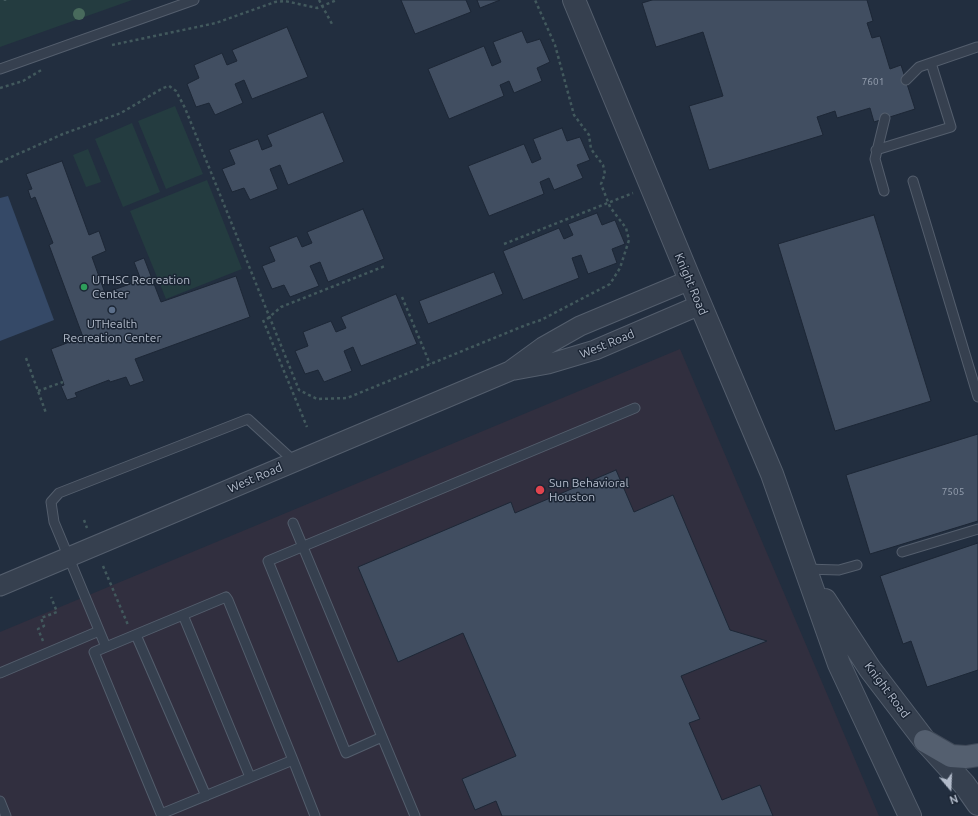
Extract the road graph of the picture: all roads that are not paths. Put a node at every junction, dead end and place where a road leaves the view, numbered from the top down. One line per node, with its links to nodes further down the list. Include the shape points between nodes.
1 (194, 0): 5 (lane)
2 (574, 0): 11 (street, Knight Road)
3 (977, 46): 4 (lane)
4 (931, 63): 6 (lane, via 919,68); 8 (lane, via 951,127)
5 (0, 69)
6 (906, 80)
7 (885, 118): 8 (lane)
8 (876, 150): 10 (lane, via 875,159)
9 (913, 181): 14 (lane)
10 (884, 191)
11 (690, 280): 12 (street, Knight Road); 13 (street, West Road, via 580,326)
12 (700, 305): 13 (street, West Road, via 572,358); 23 (street, Knight Road, via 772,474)
13 (510, 370): 16 (street, West Road)
14 (978, 397)
15 (635, 408): 19 (lane)
16 (295, 462): 21 (street, West Road); 21 (lane, via 248,419 60,493 51,502 54,522)
17 (293, 523): 19 (lane)
18 (978, 529): 20 (lane)
19 (303, 546): 30 (lane); 30 (lane, via 268,561 346,753)
20 (902, 552)
21 (70, 556): 24 (street, West Road); 26 (lane)
22 (857, 565): 23 (lane, via 838,570)
23 (805, 569): 31 (street, Knight Road, via 870,669); 41 (street, Knight Road, via 839,664)
24 (0, 586)
25 (183, 615): 27 (lane); 33 (lane, via 226,597); 34 (lane)
26 (99, 631): 28 (lane); 29 (lane)
27 (136, 635): 28 (lane); 35 (lane)
28 (106, 647): 35 (lane, via 94,652 161,814)
29 (0, 673)
30 (382, 737): 40 (lane)
31 (925, 741): 32 (main road, via 951,756); 37 (street, Knight Road, via 964,784)
32 (978, 755)
33 (293, 760): 34 (lane); 39 (lane)
34 (250, 777): 35 (lane)
35 (206, 796)
36 (0, 801): 38 (lane)
37 (978, 804)
38 (6, 816)
39 (316, 816)
40 (415, 816)
41 (910, 816)

